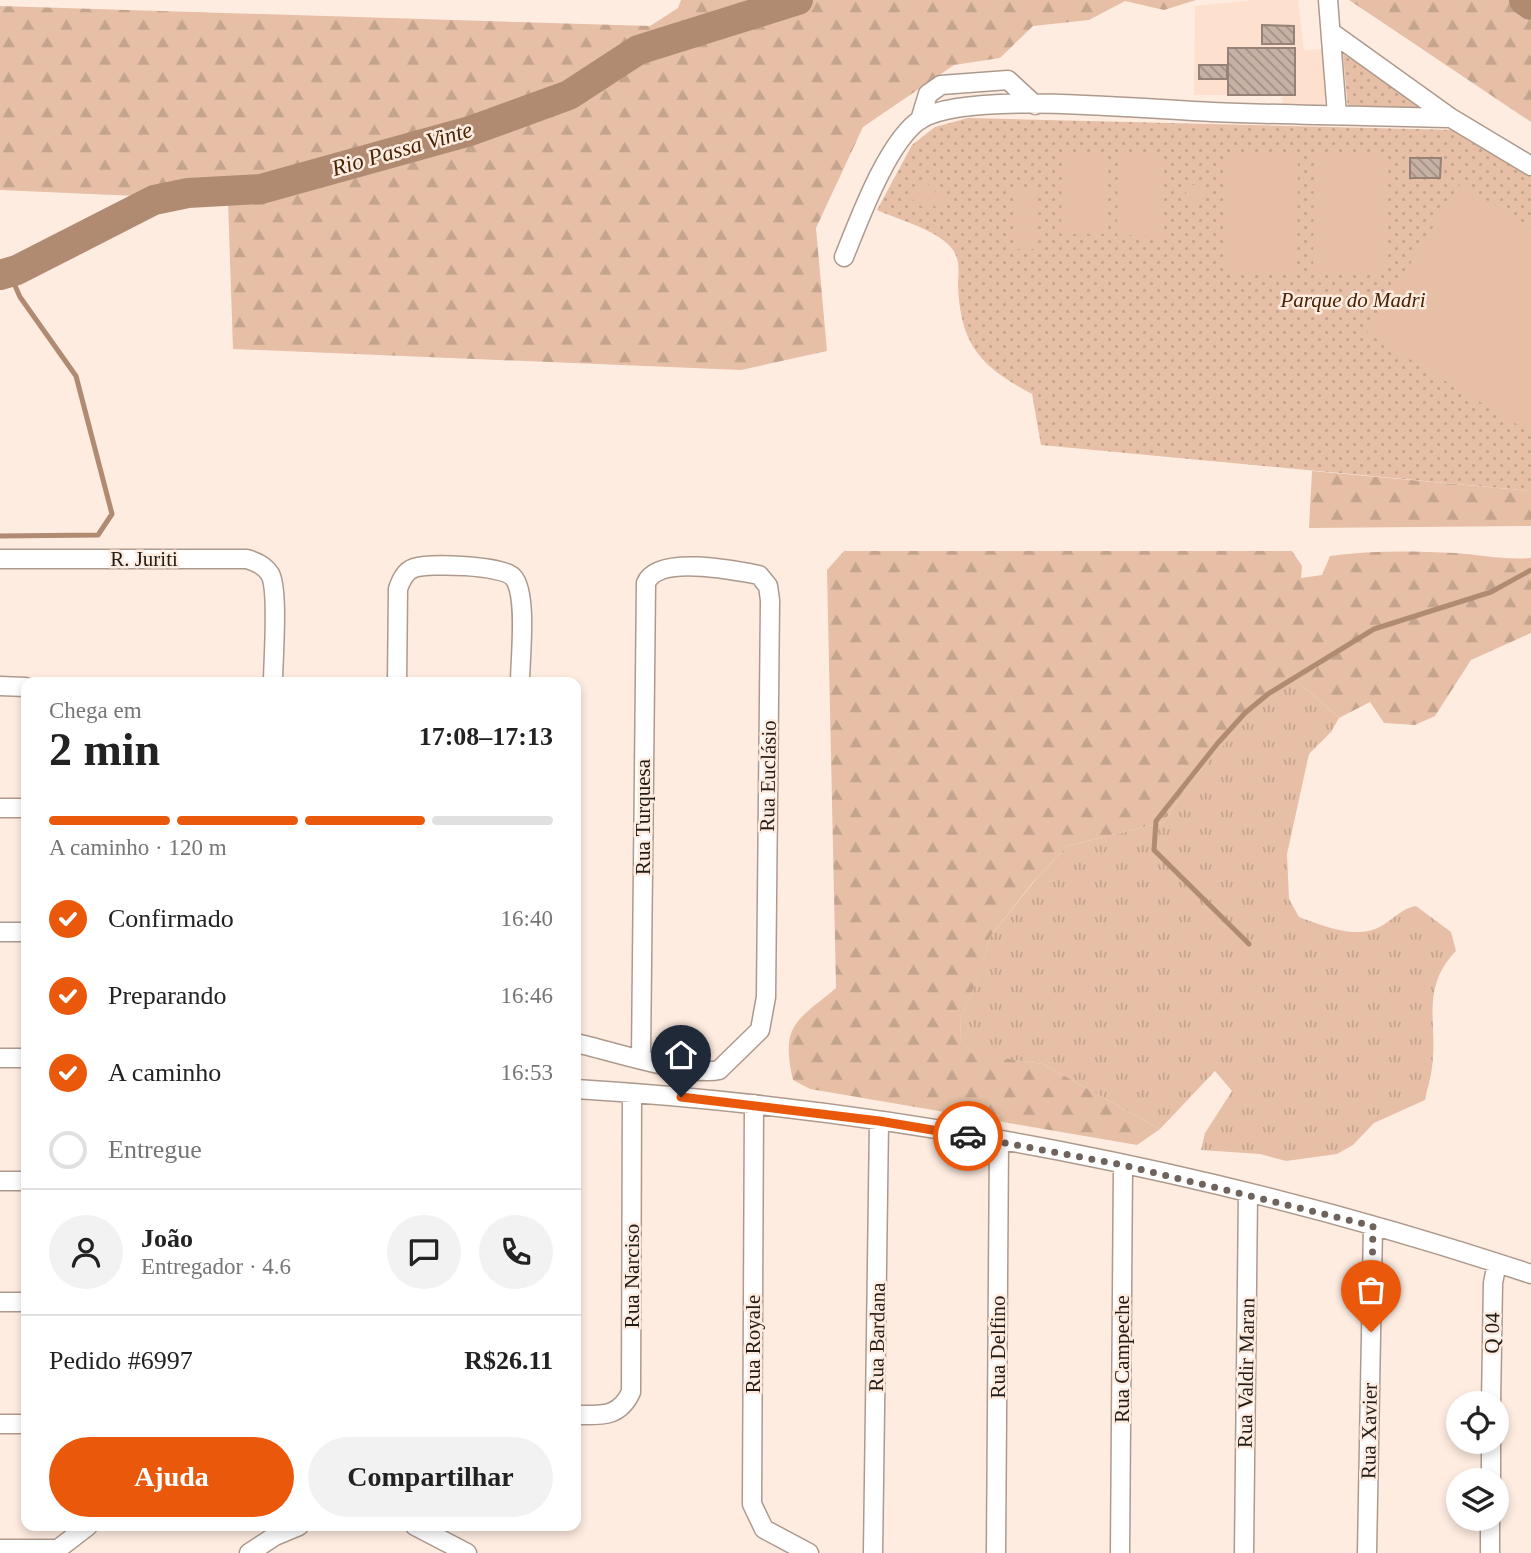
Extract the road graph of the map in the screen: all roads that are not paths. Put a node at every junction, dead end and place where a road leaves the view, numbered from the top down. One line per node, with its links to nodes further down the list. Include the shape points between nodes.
1 (1328, 0): 2 (street)
2 (1331, 33): 4 (street); 5 (street)
3 (1035, 105): 4 (street); 6 (street, via 958,107); 6 (street, via 1008,80 942,85 928,93)
4 (1337, 115): 5 (street)
5 (1451, 118): 7 (street)
6 (920, 120): 8 (street, via 902,136)
7 (1531, 166)
8 (844, 257)
9 (0, 559): 11 (street, R. Juriti, via 247,559 265,568 274,586)
10 (648, 576): 23 (street, Rua Turquesa); 23 (street, Rua Euclásio, via 667,567 759,575 768,586 770,600 764,1013 760,1030 719,1070 711,1072)
11 (273, 677)
12 (397, 677): 13 (street, via 398,589 404,576 416,568 498,568 514,577 521,594)
13 (520, 677)
14 (0, 687): 15 (street)
15 (21, 687)
16 (0, 807): 17 (street)
17 (21, 808)
18 (0, 932): 19 (street)
19 (21, 932)
20 (581, 1044): 23 (street)
21 (0, 1058): 22 (street)
22 (21, 1058)
23 (641, 1058)
24 (581, 1089): 25 (street)
25 (632, 1093): 26 (street); 39 (street, Rua Narciso, via 631,1392 619,1410 609,1415)
26 (754, 1104): 27 (street); 49 (street, Rua Royale, via 752,1504 764,1529)
27 (879, 1121): 28 (street); 50 (street, Rua Bardana)
28 (999, 1141): 29 (street); 51 (street, Rua Delfino)
29 (1123, 1165): 32 (street); 52 (street, Rua Campeche)
30 (0, 1181): 31 (street)
31 (21, 1181)
32 (1248, 1193): 33 (street); 53 (street, Rua Valdir Maran)
33 (1373, 1226): 34 (street); 54 (street, Rua Xavier)
34 (1497, 1263): 35 (street); 38 (street, Q 04)
35 (1531, 1274)
36 (0, 1302): 37 (street)
37 (21, 1302)
38 (1491, 1391)
39 (581, 1415)
40 (0, 1424): 41 (street)
41 (21, 1424)
42 (81, 1531): 46 (street, via 58,1549)
43 (275, 1531): 47 (street)
44 (425, 1531): 48 (street)
45 (1490, 1531): 55 (street)
46 (0, 1549)
47 (249, 1553)
48 (467, 1553)
49 (809, 1553)
50 (873, 1553)
51 (996, 1553)
52 (1120, 1553)
53 (1244, 1553)
54 (1367, 1553)
55 (1490, 1553)

